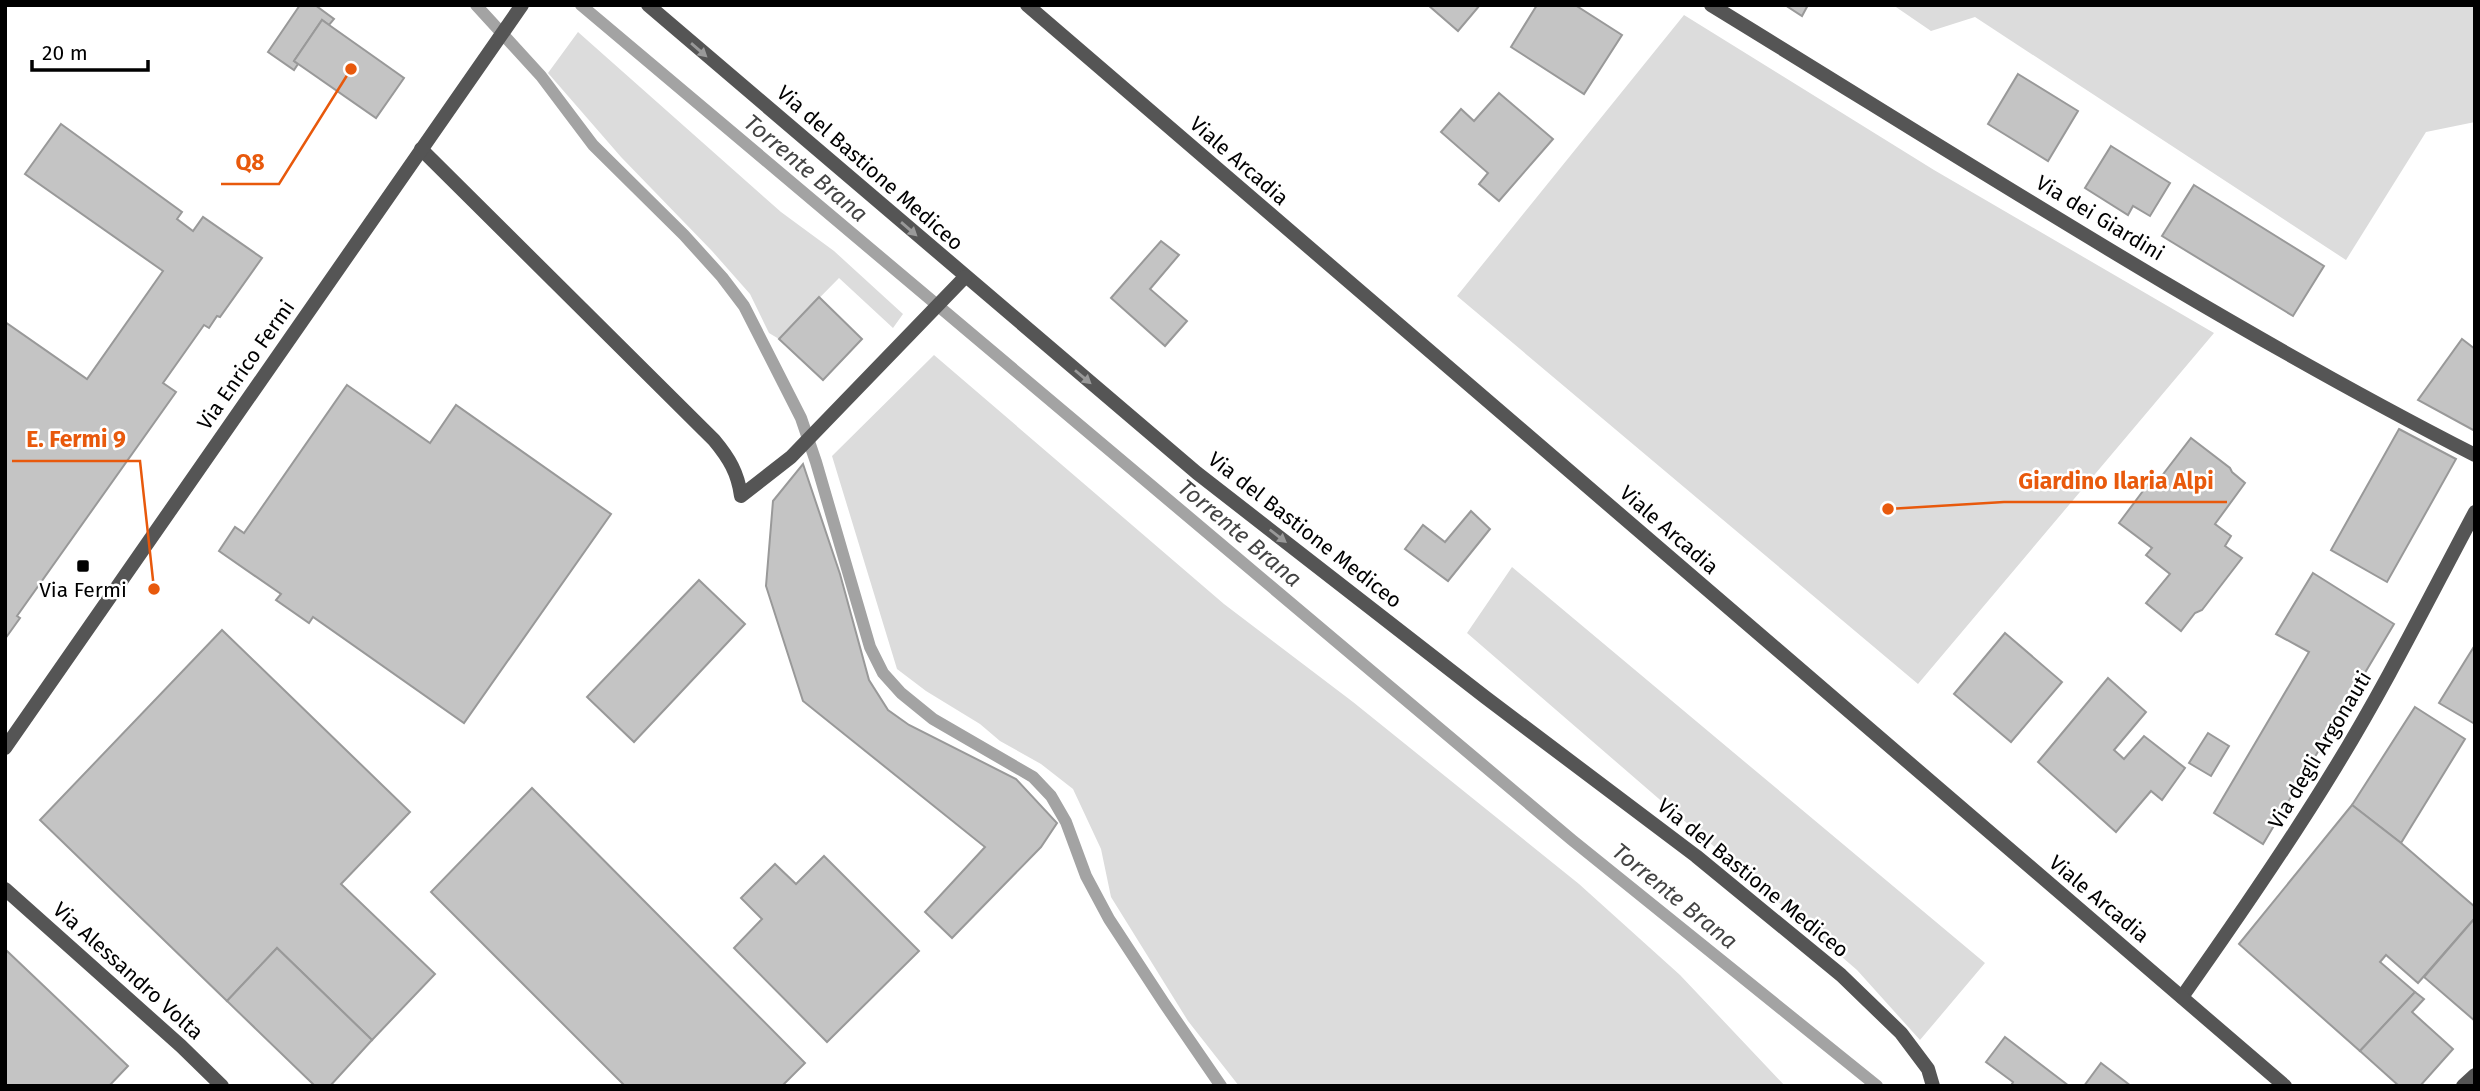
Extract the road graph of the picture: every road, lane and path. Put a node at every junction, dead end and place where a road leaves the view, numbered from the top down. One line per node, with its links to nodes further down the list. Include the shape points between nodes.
1 (522, 5): 5 (street, Via Enrico Fermi)
2 (648, 5): 6 (street, Via del Bastione Mediceo, one-way to 6)
3 (1027, 5): 11 (street, Viale Arcadia)
4 (1711, 5): 7 (street, Via dei Giardini, via 2250,333)
5 (421, 149): 6 (street, via 714,440 731,462 741,496 791,457); 9 (street, Via Enrico Fermi)
6 (965, 277): 14 (street, Via del Bastione Mediceo, one-way to 14, via 1197,473 1696,856 1840,975 1901,1033 1928,1069)
7 (2475, 454)
8 (2475, 512): 11 (street, Via degli Argonauti, via 2336,766 2251,900)
9 (5, 748)
10 (5, 889): 13 (street, Via Alessandro Volta)
11 (2182, 997): 15 (street, Viale Arcadia)
12 (2475, 1075): 16 (street)
13 (222, 1086)
14 (1933, 1086)
15 (2285, 1086)
16 (2463, 1086)

